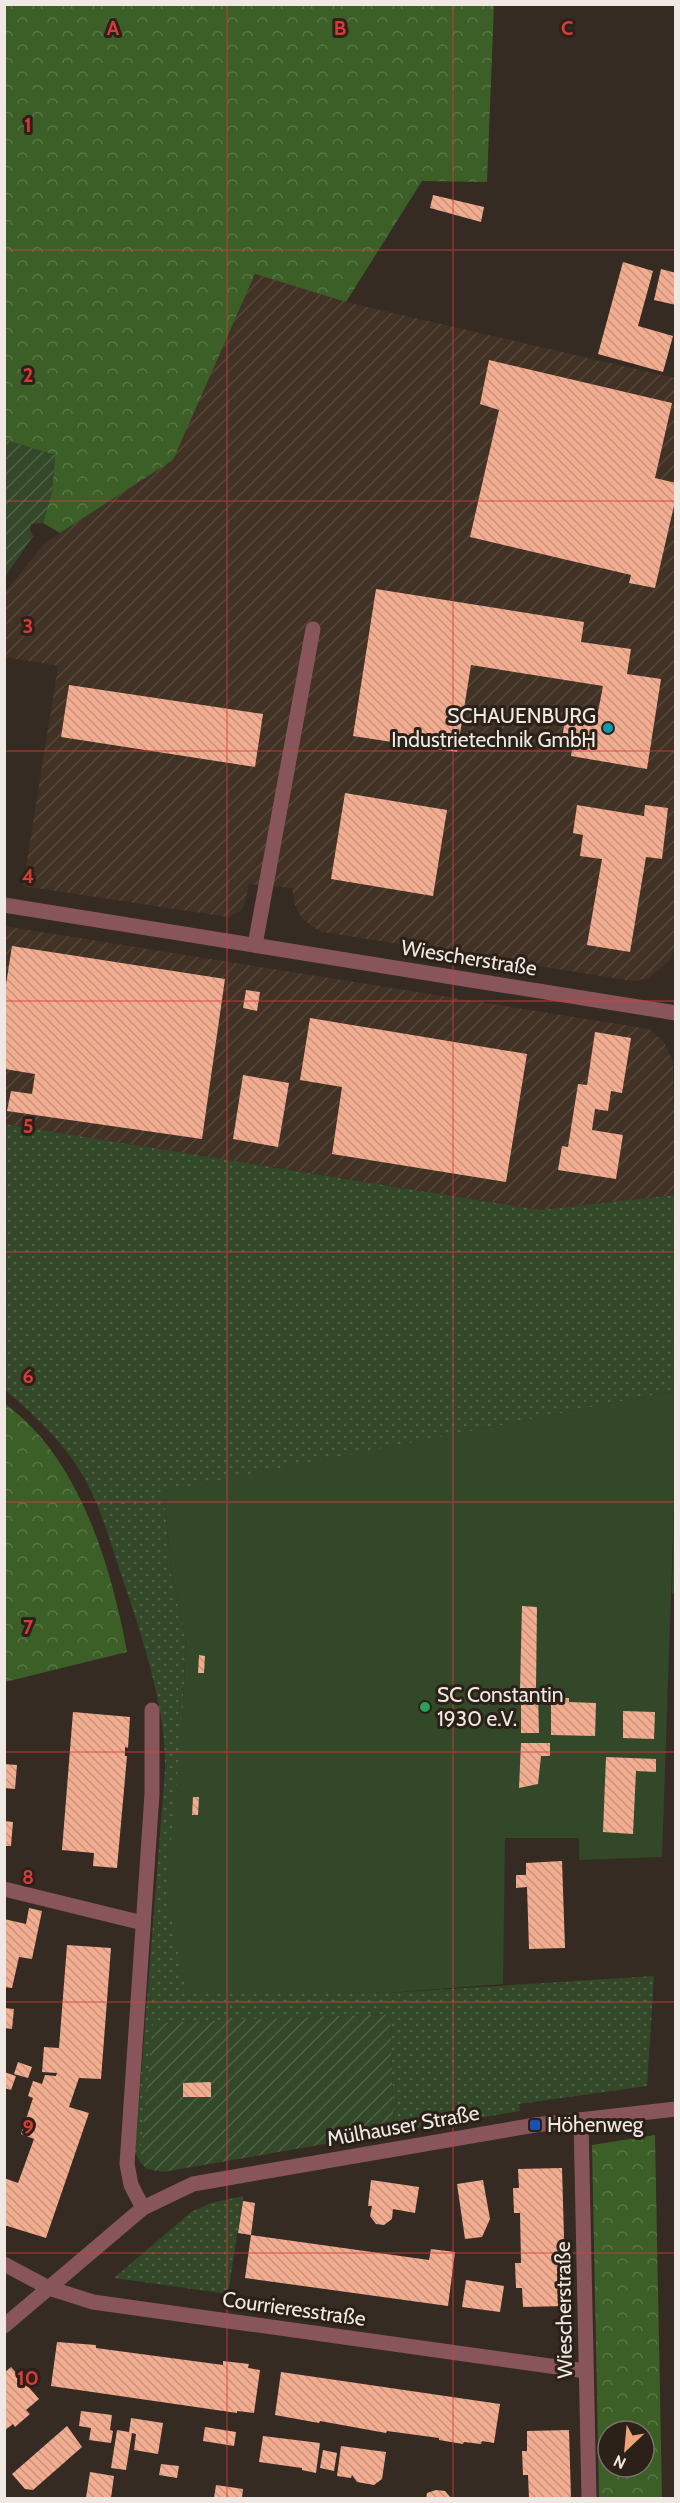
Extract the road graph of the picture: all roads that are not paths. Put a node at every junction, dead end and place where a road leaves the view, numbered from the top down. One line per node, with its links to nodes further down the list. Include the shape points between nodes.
1 (313, 629): 3 (street)
2 (4, 905): 3 (street, Wiescherstraße)
3 (255, 945): 4 (street, Wiescherstraße)
4 (675, 1013)
5 (152, 1710): 7 (street, via 152,1783)
6 (4, 1889): 7 (street)
7 (143, 1923): 10 (street, via 127,2164 131,2185)
8 (675, 2109): 9 (street, Mülhauser Straße)
9 (581, 2120): 10 (street, Mülhauser Straße, via 512,2128 216,2179 194,2184); 14 (street, Wiescherstraße)
10 (143, 2208): 12 (street, Mülhauser Straße)
11 (4, 2264): 12 (street, Courrieresstraße)
12 (49, 2288): 13 (street, Mülhauser Straße); 14 (street, Courrieresstraße, via 93,2302)
13 (4, 2326)
14 (586, 2371): 15 (street, Wiescherstraße)
15 (589, 2499)

